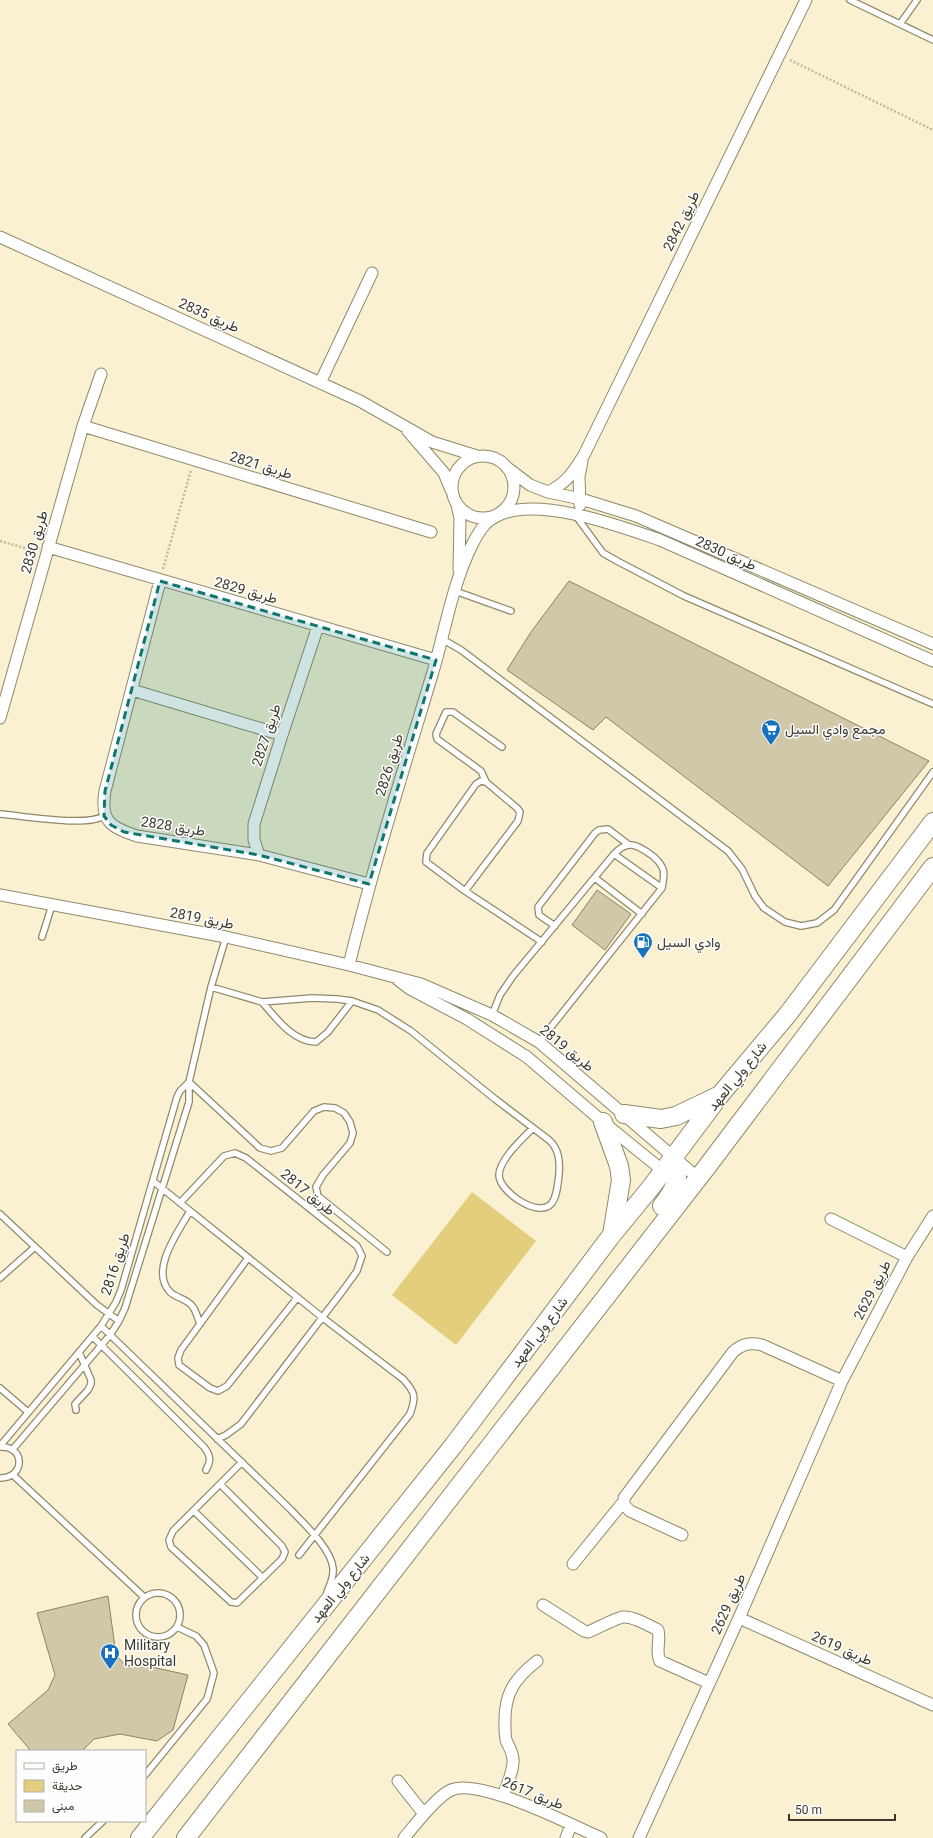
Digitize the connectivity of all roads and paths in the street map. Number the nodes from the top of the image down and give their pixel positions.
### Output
1 (806, 0) edge
2 (850, 0) edge
3 (918, 0) edge
4 (900, 24) junction
5 (933, 40) edge
6 (779, 54) junction
7 (933, 130) edge
8 (0, 237) edge
9 (372, 273) dead end
10 (101, 374) dead end
11 (320, 383) junction
12 (403, 424) junction
13 (83, 426) junction
14 (584, 455) junction
15 (477, 456) junction
16 (194, 460) junction
17 (509, 469) junction
18 (548, 492) junction
19 (581, 499) junction
20 (455, 501) junction
21 (575, 514) junction
22 (497, 515) junction
23 (431, 532) dead end
24 (0, 541) edge
25 (48, 551) junction
26 (459, 575) junction
27 (160, 581) junction
28 (455, 591) junction
29 (511, 611) dead end
30 (318, 626) junction
31 (442, 639) junction
32 (933, 644) edge
33 (436, 660) junction
34 (933, 661) edge
35 (132, 690) junction
36 (933, 704) edge
37 (0, 718) edge
38 (282, 735) junction
39 (502, 747) dead end
40 (933, 772) edge
41 (486, 782) junction
42 (0, 814) edge
43 (104, 816) junction
44 (933, 822) edge
45 (629, 845) junction
46 (614, 854) junction
47 (259, 855) junction
48 (933, 867) edge
49 (595, 878) junction
50 (369, 884) junction
51 (662, 888) junction
52 (465, 891) junction
53 (0, 895) edge
54 (52, 905) junction
55 (642, 914) junction
56 (555, 926) junction
57 (42, 937) dead end
58 (226, 937) junction
59 (542, 942) junction
60 (349, 965) junction
61 (396, 979) junction
62 (211, 986) junction
63 (352, 1001) junction
64 (262, 1002) junction
65 (492, 1015) junction
66 (487, 1032) junction
67 (538, 1042) junction
68 (527, 1057) junction
69 (189, 1082) junction
70 (720, 1095) junction
71 (624, 1114) junction
72 (602, 1122) junction
73 (533, 1128) junction
74 (680, 1176) junction
75 (153, 1181) junction
76 (163, 1189) junction
77 (180, 1203) junction
78 (190, 1211) junction
79 (0, 1214) edge
80 (831, 1219) dead end
81 (932, 1219) edge
82 (611, 1236) junction
83 (34, 1246) junction
84 (387, 1252) dead end
85 (907, 1257) junction
86 (248, 1258) junction
87 (0, 1278) edge
88 (297, 1298) junction
89 (110, 1314) junction
90 (323, 1318) junction
91 (119, 1321) junction
92 (200, 1324) junction
93 (101, 1326) junction
94 (110, 1335) junction
95 (93, 1336) junction
96 (101, 1345) junction
97 (79, 1352) junction
98 (84, 1364) junction
99 (842, 1381) junction
100 (0, 1388) edge
101 (76, 1410) dead end
102 (28, 1412) junction
103 (217, 1439) junction
104 (0, 1447) edge
105 (13, 1449) junction
106 (242, 1462) junction
107 (206, 1470) dead end
108 (13, 1475) junction
109 (0, 1478) edge
110 (220, 1484) junction
111 (624, 1501) junction
112 (194, 1511) junction
113 (682, 1535) dead end
114 (314, 1536) junction
115 (299, 1555) dead end
116 (574, 1564) dead end
117 (263, 1578) junction
118 (144, 1597) junction
119 (543, 1605) dead end
120 (738, 1618) junction
121 (312, 1622) junction
122 (177, 1628) junction
123 (537, 1661) dead end
124 (709, 1684) junction
125 (933, 1705) edge
126 (146, 1774) edge
127 (398, 1781) dead end
128 (503, 1795) junction
129 (424, 1814) junction
130 (101, 1822) edge
131 (572, 1825) junction
132 (85, 1838) edge
133 (140, 1838) edge
134 (186, 1838) edge
135 (404, 1838) edge
136 (566, 1838) edge
137 (601, 1838) edge
138 (639, 1838) edge

1 - 6 street, طريق 2842
2 - 4 lane
3 - 4 lane
4 - 5 lane
6 - 7 path
6 - 14 street, طريق 2842
8 - 11 street, طريق 2835
9 - 11 street
10 - 13 street, طريق 2830
11 - 12 street, طريق 2835
12 - 15 street, طريق 2835
12 - 20 street, طريق 2835
13 - 16 street, طريق 2821
13 - 25 street, طريق 2830
14 - 18 street, طريق 2842
14 - 19 street, طريق 2842
15 - 17 street
15 - 20 street
16 - 23 street, طريق 2821
16 - 27 path
17 - 18 street, طريق 2830
17 - 22 street
18 - 19 street, طريق 2830
19 - 21 street
19 - 32 street, طريق 2830
20 - 22 street
20 - 26 street, طريق 2826
21 - 22 street, طريق 2830
21 - 34 street, طريق 2830
21 - 36 lane
22 - 26 street, طريق 2826
24 - 25 path
25 - 27 street, طريق 2829
25 - 37 street, طريق 2830
26 - 28 street, طريق 2826
27 - 30 street, طريق 2829
27 - 35 street
28 - 29 lane
28 - 31 street, طريق 2826
30 - 33 street, طريق 2829
30 - 38 street, طريق 2827
31 - 33 street, طريق 2826
31 - 40 lane
33 - 50 street, طريق 2826
35 - 38 street
35 - 43 street
38 - 47 street, طريق 2827
39 - 41 lane
41 - 52 lane
41 - 52 lane
42 - 43 lane
43 - 47 street, طريق 2828
44 - 70 main road, شارع ولي العهد
45 - 46 lane
45 - 51 lane
45 - 56 lane
46 - 49 lane
46 - 51 lane
47 - 50 street, طريق 2828
48 - 74 main road, شارع ولي العهد
49 - 55 lane
49 - 56 lane
50 - 60 street, طريق 2826
51 - 55 lane
52 - 59 lane
53 - 54 street, طريق 2819
54 - 57 lane
54 - 58 street, طريق 2819
55 - 67 lane
56 - 59 lane
58 - 60 street, طريق 2819
58 - 62 lane, طريق 2816
59 - 65 lane
60 - 61 street, طريق 2819
61 - 65 street, طريق 2819
61 - 66 street, طريق 2819
62 - 64 lane
62 - 69 lane, طريق 2816
63 - 64 lane
63 - 64 lane
63 - 73 lane
65 - 66 street
65 - 67 street, طريق 2819
66 - 68 street, طريق 2819
67 - 68 street
67 - 71 street, طريق 2819
68 - 72 street, طريق 2819
69 - 75 lane, طريق 2816
69 - 76 lane, طريق 2816
69 - 84 lane
70 - 71 main road
70 - 74 main road, شارع ولي العهد
71 - 74 street, طريق 2819
72 - 74 street, طريق 2819
72 - 82 main road
73 - 73 lane
74 - 82 main road, شارع ولي العهد
74 - 134 main road, شارع ولي العهد
75 - 76 lane
75 - 89 lane, طريق 2816
76 - 77 lane
76 - 91 lane, طريق 2816
77 - 78 lane
77 - 90 lane, طريق 2817
78 - 86 lane
78 - 92 lane
79 - 83 lane
80 - 85 street
81 - 85 street, طريق 2629
82 - 121 main road, شارع ولي العهد
83 - 87 lane
83 - 89 lane
85 - 99 street, طريق 2629
86 - 88 lane
86 - 92 lane
88 - 90 lane
88 - 92 lane
89 - 91 lane
89 - 93 lane, طريق 2816
90 - 103 lane
90 - 114 lane
91 - 94 lane, طريق 2816
93 - 94 lane
93 - 95 lane, طريق 2816
94 - 96 lane, طريق 2816
94 - 103 lane
95 - 96 lane
95 - 97 lane, طريق 2816
96 - 98 lane, طريق 2816
96 - 107 lane
97 - 98 lane
97 - 102 lane, طريق 2816
98 - 101 lane
98 - 105 lane, طريق 2816
99 - 111 street
99 - 120 street, طريق 2629
100 - 102 lane
102 - 104 lane, طريق 2816
103 - 106 lane
104 - 105 lane
105 - 108 lane
106 - 110 lane
106 - 114 lane
108 - 109 lane
108 - 118 lane
110 - 112 lane
110 - 117 lane
111 - 113 street
111 - 116 street
112 - 117 lane
112 - 117 lane
114 - 115 lane
114 - 121 lane
118 - 122 lane
118 - 122 lane
119 - 124 street
120 - 124 street, طريق 2629
120 - 125 street, طريق 2619
121 - 133 main road, شارع ولي العهد
122 - 126 lane
123 - 128 street
124 - 138 street, طريق 2629
127 - 129 street
128 - 129 street, طريق 2617
128 - 131 street, طريق 2617
129 - 135 street
130 - 132 lane
131 - 136 street
131 - 137 street, طريق 2617

